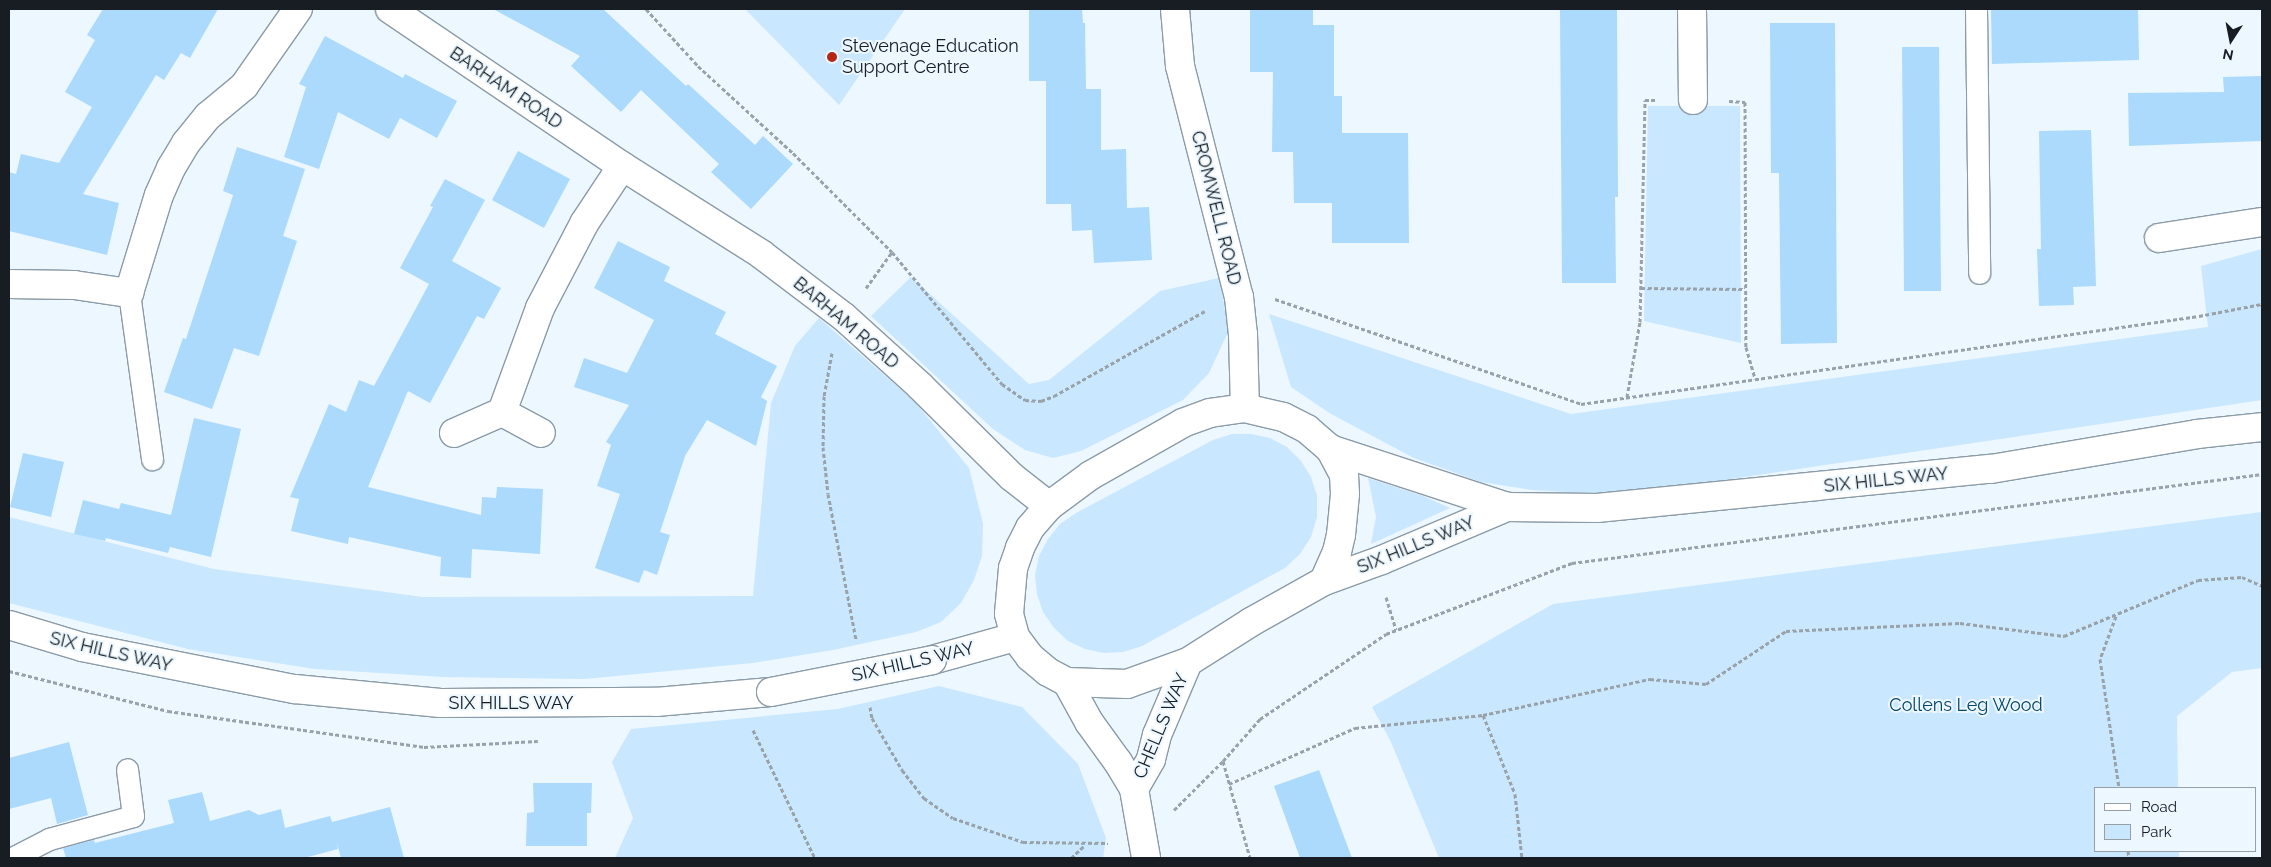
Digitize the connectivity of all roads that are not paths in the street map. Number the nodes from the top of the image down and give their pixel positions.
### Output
1 (298, 9) edge
2 (390, 9) edge
3 (1175, 9) edge
4 (1692, 9) edge
5 (1976, 9) edge
6 (1693, 100) road end
7 (622, 166) junction
8 (2262, 222) edge
9 (2159, 238) dead end
10 (1979, 273) dead end
11 (9, 284) edge
12 (128, 293) junction
13 (1245, 408) junction
14 (502, 412) junction
15 (2262, 427) edge
16 (454, 433) dead end
17 (541, 433) dead end
18 (1330, 449) junction
19 (152, 459) dead end
20 (1049, 506) junction
21 (1507, 507) junction
22 (1324, 581) junction
23 (9, 625) edge
24 (1015, 637) junction
25 (1188, 662) junction
26 (1067, 682) junction
27 (128, 769) dead end
28 (1134, 789) junction
29 (1144, 850) edge
30 (12, 858) edge

1 - 12 street
2 - 7 street, BARHAM ROAD
3 - 13 street, CROMWELL ROAD
4 - 6 street
5 - 10 lane
7 - 14 street
7 - 20 street, BARHAM ROAD
8 - 9 street
11 - 12 street
12 - 19 lane
13 - 18 street
13 - 20 street
14 - 16 street
14 - 17 street
15 - 21 street, SIX HILLS WAY
18 - 21 street, SIX HILLS WAY
18 - 22 street
20 - 24 street
21 - 22 street, SIX HILLS WAY
22 - 25 street, SIX HILLS WAY
23 - 24 street, SIX HILLS WAY, bridge
24 - 26 street
25 - 26 street, SIX HILLS WAY
25 - 28 street, CHELLS WAY
26 - 28 street, CHELLS WAY
27 - 30 lane
28 - 29 street, CHELLS WAY

